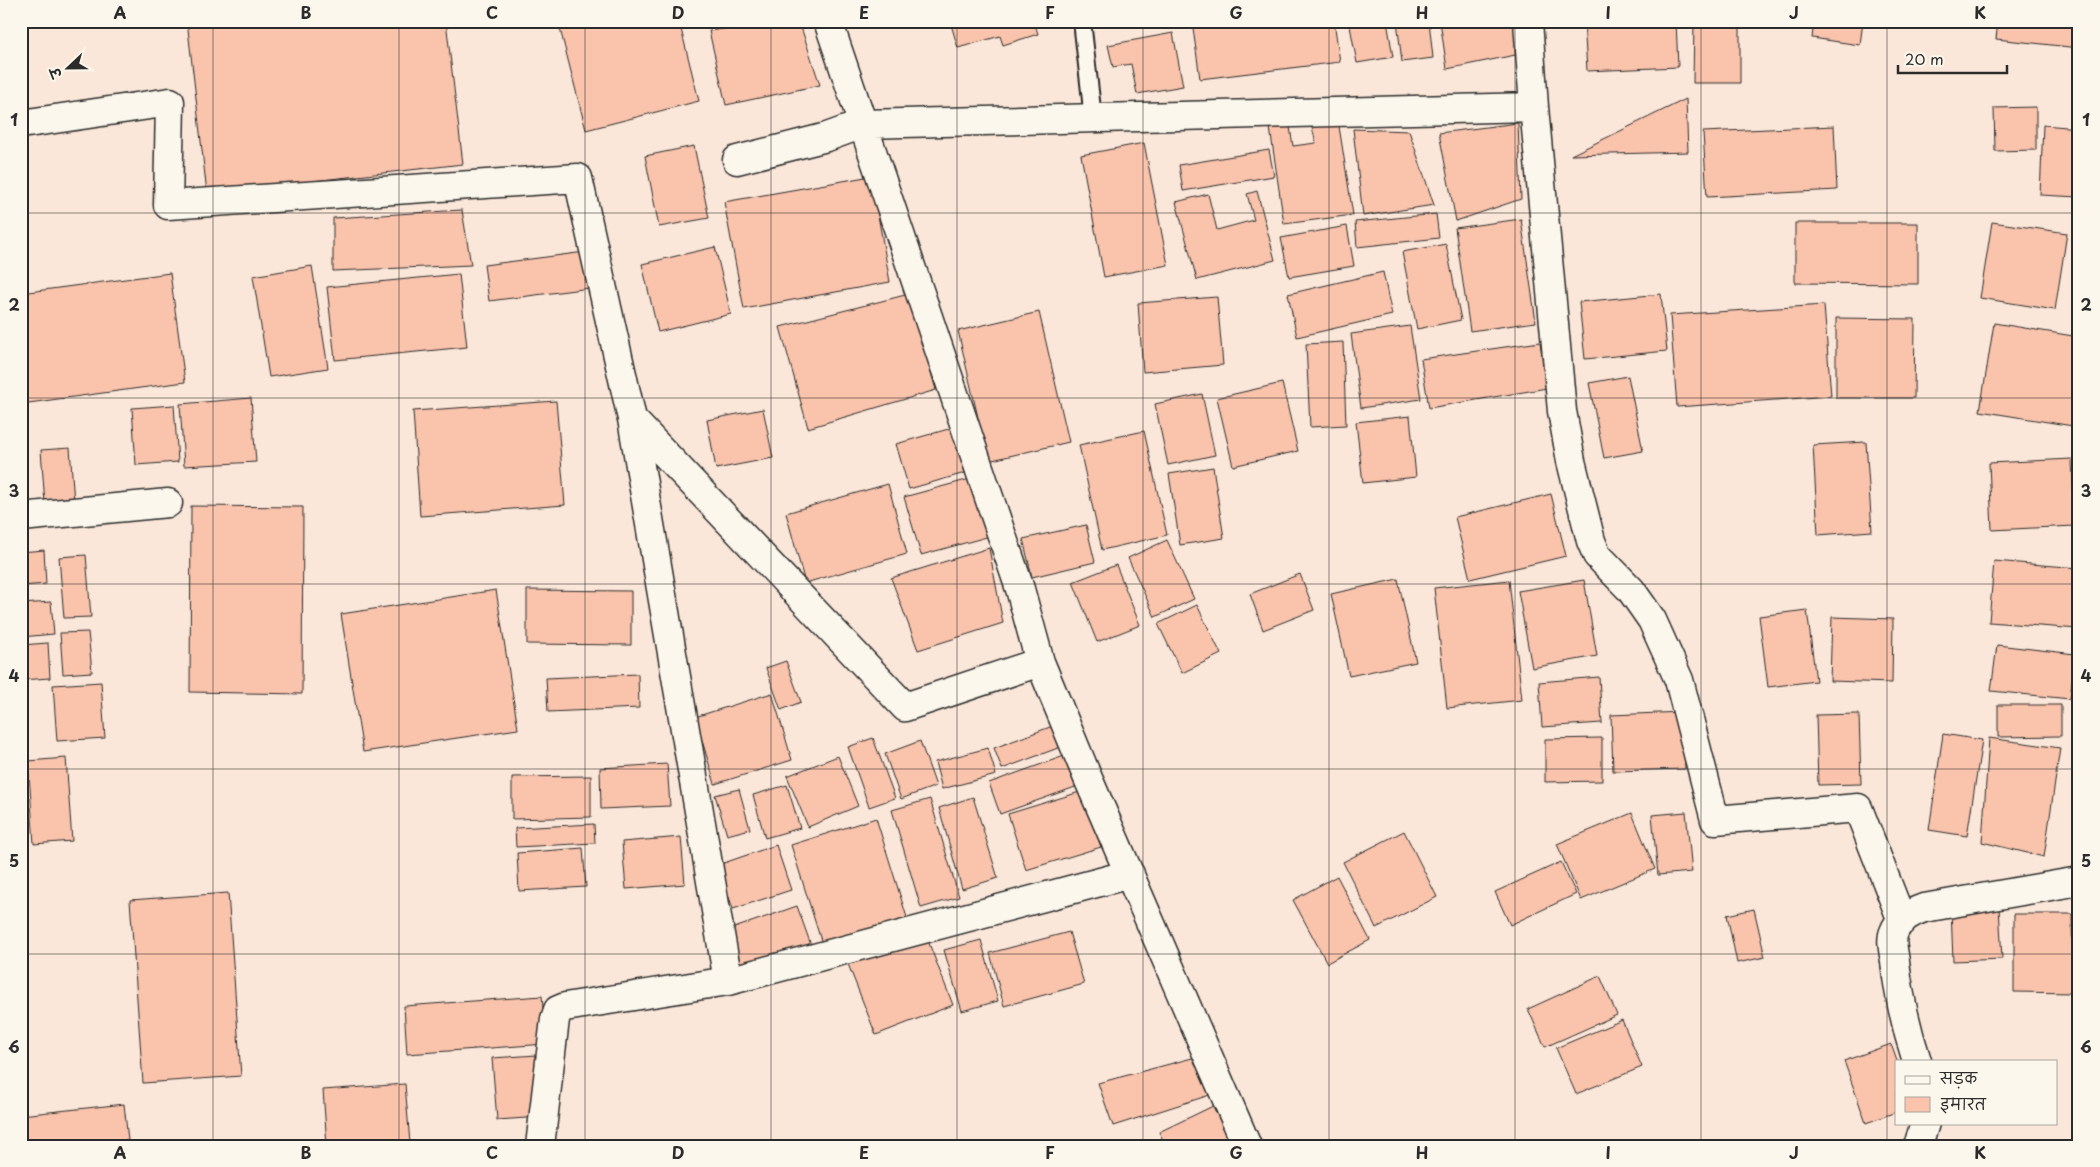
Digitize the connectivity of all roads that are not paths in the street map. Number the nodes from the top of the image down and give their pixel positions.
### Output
1 (828, 21) edge
2 (1082, 21) edge
3 (1528, 21) edge
4 (1534, 107) junction
5 (1094, 118) junction
6 (21, 124) edge
7 (863, 124) junction
8 (737, 160) dead end
9 (632, 419) junction
10 (168, 503) dead end
11 (21, 517) edge
12 (1040, 662) junction
13 (1130, 874) junction
14 (2079, 881) edge
15 (1902, 921) junction
16 (728, 981) junction
17 (1917, 1060) edge
18 (1925, 1124) edge
19 (540, 1146) edge
20 (1247, 1146) edge
21 (1918, 1146) edge

1 - 7 street
2 - 5 lane
3 - 4 street
4 - 5 street
4 - 15 street
5 - 7 street
6 - 9 street
7 - 8 street
7 - 12 street
9 - 12 street
9 - 16 street
10 - 11 street
12 - 13 street
13 - 16 street
13 - 20 street
14 - 15 street
15 - 17 street
16 - 19 street
18 - 21 street

